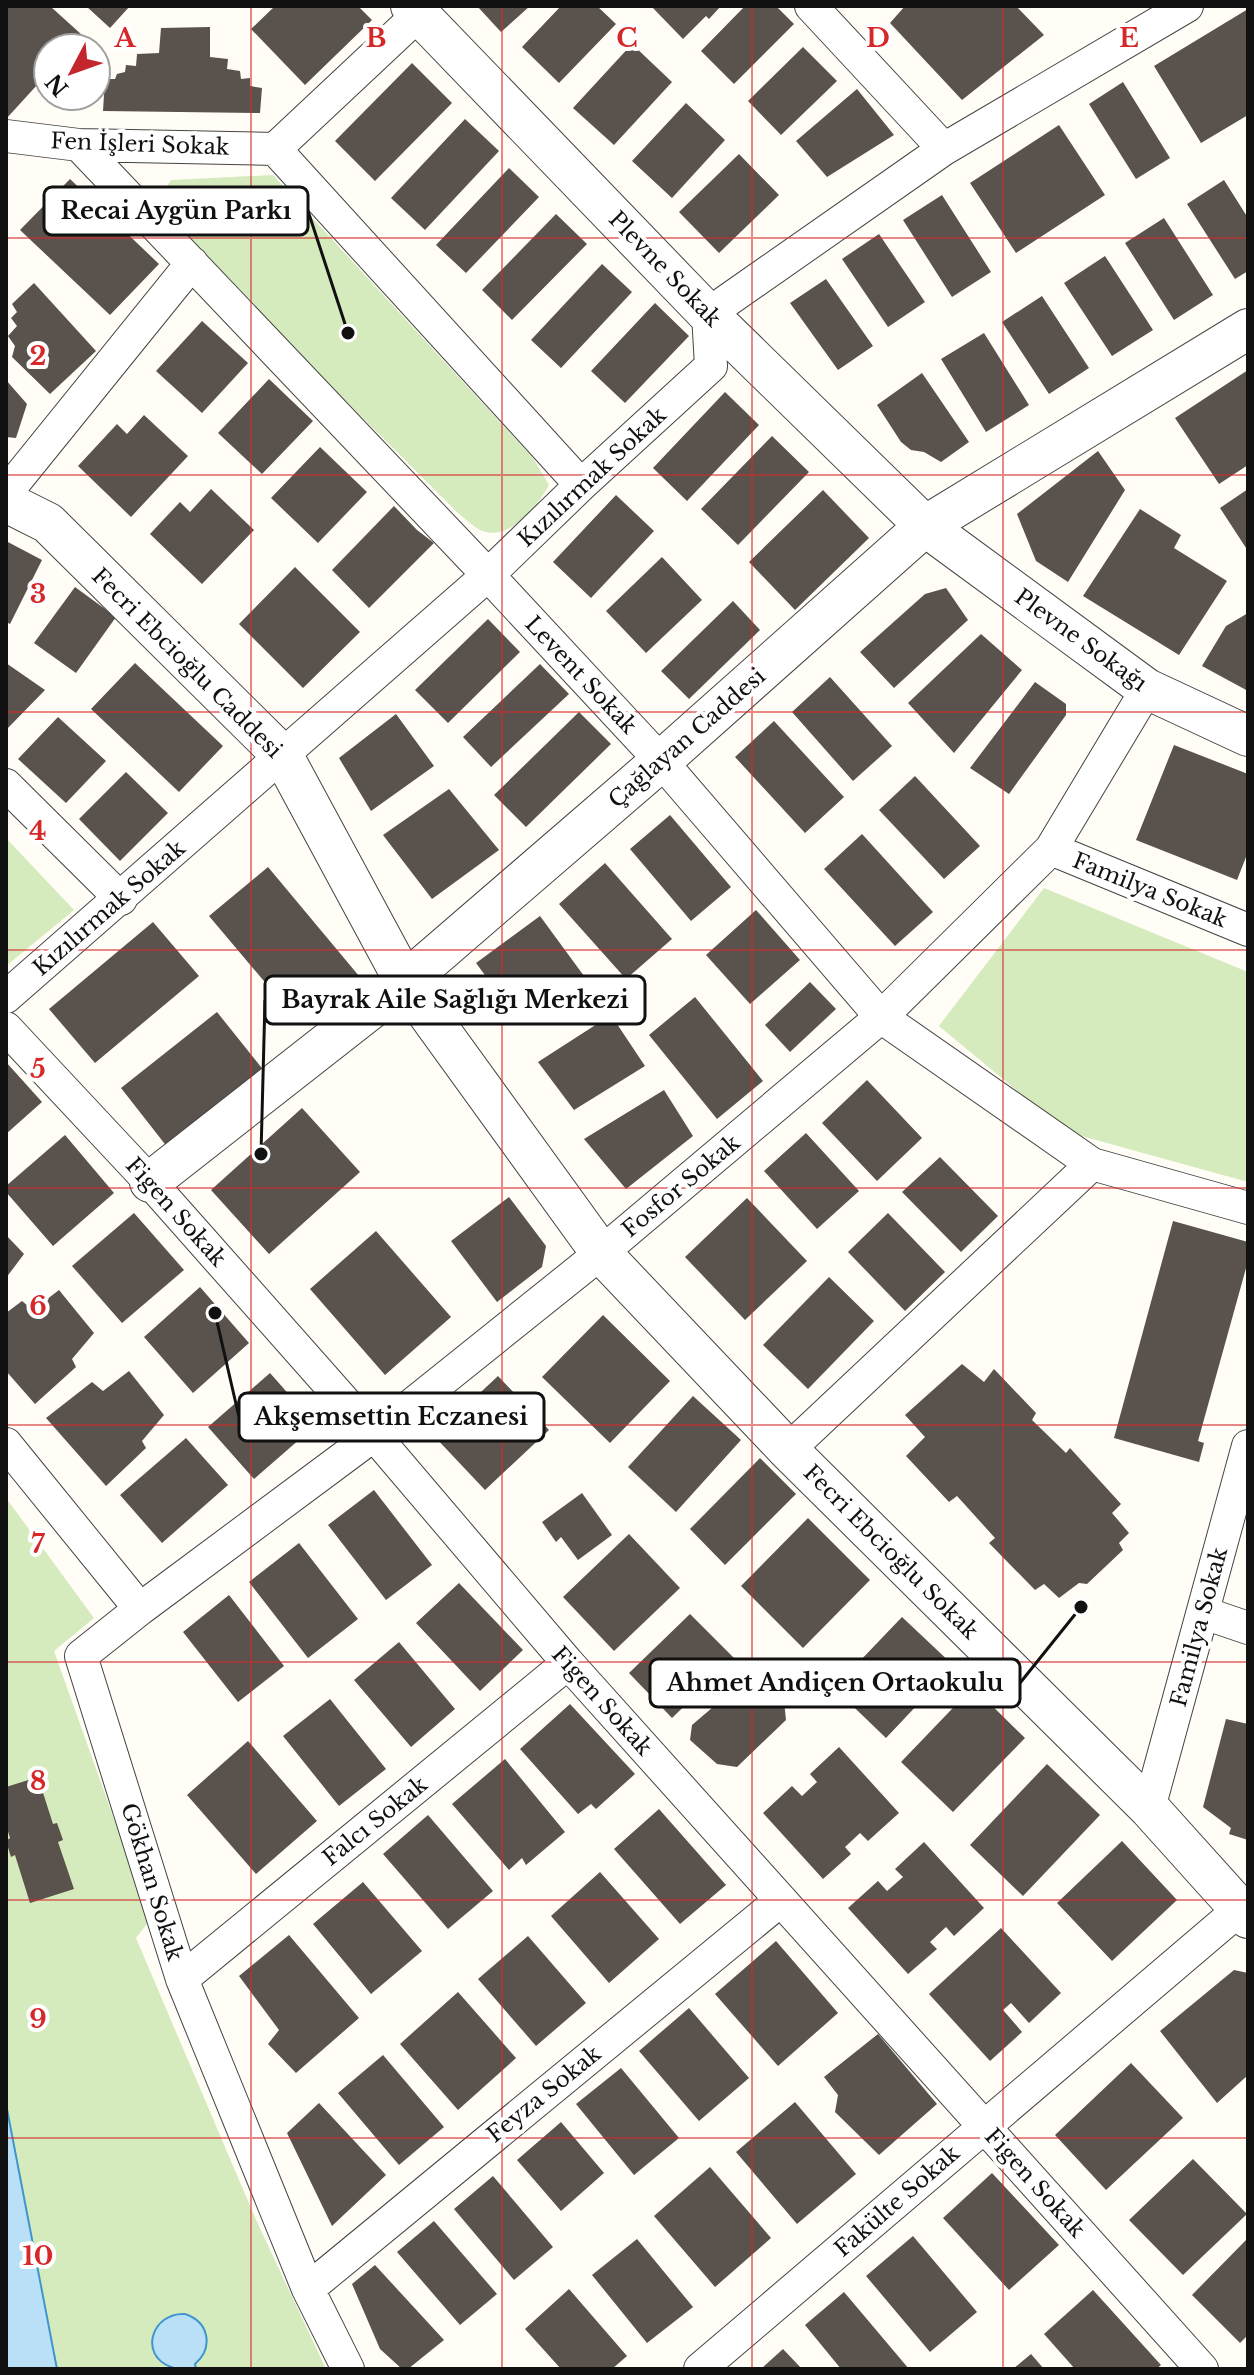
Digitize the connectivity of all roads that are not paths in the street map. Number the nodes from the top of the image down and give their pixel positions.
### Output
1 (811, 6) edge
2 (1187, 6) edge
3 (415, 10) edge
4 (6, 136) edge
5 (79, 145) junction
6 (275, 149) junction
7 (944, 149) junction
8 (192, 263) junction
9 (708, 314) junction
10 (1248, 329) edge
11 (581, 485) junction
12 (6, 493) edge
13 (6, 502) edge
14 (925, 526) junction
15 (488, 575) junction
16 (1147, 689) junction
17 (1248, 736) edge
18 (283, 756) junction
19 (661, 761) junction
20 (6, 785) edge
21 (1051, 849) junction
22 (121, 899) junction
23 (1248, 930) edge
24 (405, 982) junction
25 (6, 997) edge
26 (881, 1017) junction
27 (6, 1028) edge
28 (1092, 1164) junction
29 (150, 1182) junction
30 (1248, 1208) edge
31 (601, 1253) junction
32 (374, 1435) junction
33 (6, 1444) edge
34 (1248, 1446) edge
35 (788, 1450) junction
36 (140, 1609) junction
37 (1204, 1613) junction
38 (1248, 1628) edge
39 (568, 1663) junction
40 (1149, 1808) junction
41 (781, 1900) junction
42 (1244, 1913) edge
43 (182, 1979) junction
44 (984, 2126) junction
45 (308, 2289) junction
46 (348, 2369) edge
47 (700, 2369) edge
48 (1202, 2369) edge

1 - 7 street
2 - 7 street
3 - 6 street
3 - 9 street, Plevne Sokak
4 - 5 street, Fen İşleri Sokak
5 - 6 street, Fen İşleri Sokak
5 - 8 street, Levent Sokak
6 - 11 street
7 - 9 street
8 - 12 street
8 - 15 street, Levent Sokak
9 - 11 street, Kızılırmak Sokak
9 - 14 street, Plevne Sokak
10 - 14 street, Çağlayan Caddesi
11 - 15 street, Kızılırmak Sokak
13 - 18 street, Fecri Ebcioğlu Caddesi
14 - 16 street, Plevne Sokağı
14 - 19 street, Çağlayan Caddesi
15 - 18 street, Kızılırmak Sokak
15 - 19 street, Levent Sokak
16 - 17 street, Plevne Sokağı
16 - 21 street, Fosfor Sokak
18 - 22 street, Kızılırmak Sokak
18 - 24 street, Fecri Ebcioğlu Caddesi
19 - 24 street, Çağlayan Caddesi
19 - 26 street, Levent Sokak
20 - 22 street
21 - 23 street, Familya Sokak
21 - 26 street, Fosfor Sokak
22 - 25 street, Kızılırmak Sokak
24 - 29 street, Çağlayan Caddesi
24 - 31 street, Fecri Ebcioğlu Caddesi
26 - 28 street, Levent Sokak
26 - 31 street, Fosfor Sokak
27 - 29 street, Figen Sokak
28 - 30 street, Levent Sokak
28 - 35 street
29 - 32 street, Figen Sokak
31 - 32 street, Fosfor Sokak
31 - 35 street, Fecri Ebcioğlu Sokak
32 - 36 street, Fosfor Sokak
32 - 39 street, Figen Sokak
33 - 36 street
34 - 37 street, Familya Sokak
35 - 40 street, Fecri Ebcioğlu Sokak
36 - 43 street, Gökhan Sokak
37 - 38 street
37 - 40 street, Familya Sokak
39 - 41 street, Figen Sokak
39 - 43 street, Falcı Sokak
40 - 42 street, Fecri Ebcioğlu Sokak
41 - 44 street, Figen Sokak
41 - 45 street, Feyza Sokak
42 - 44 street, Fakülte Sokak
43 - 45 street, Gökhan Sokak
44 - 47 street, Fakülte Sokak
44 - 48 street, Figen Sokak
45 - 46 street, Gökhan Sokak

